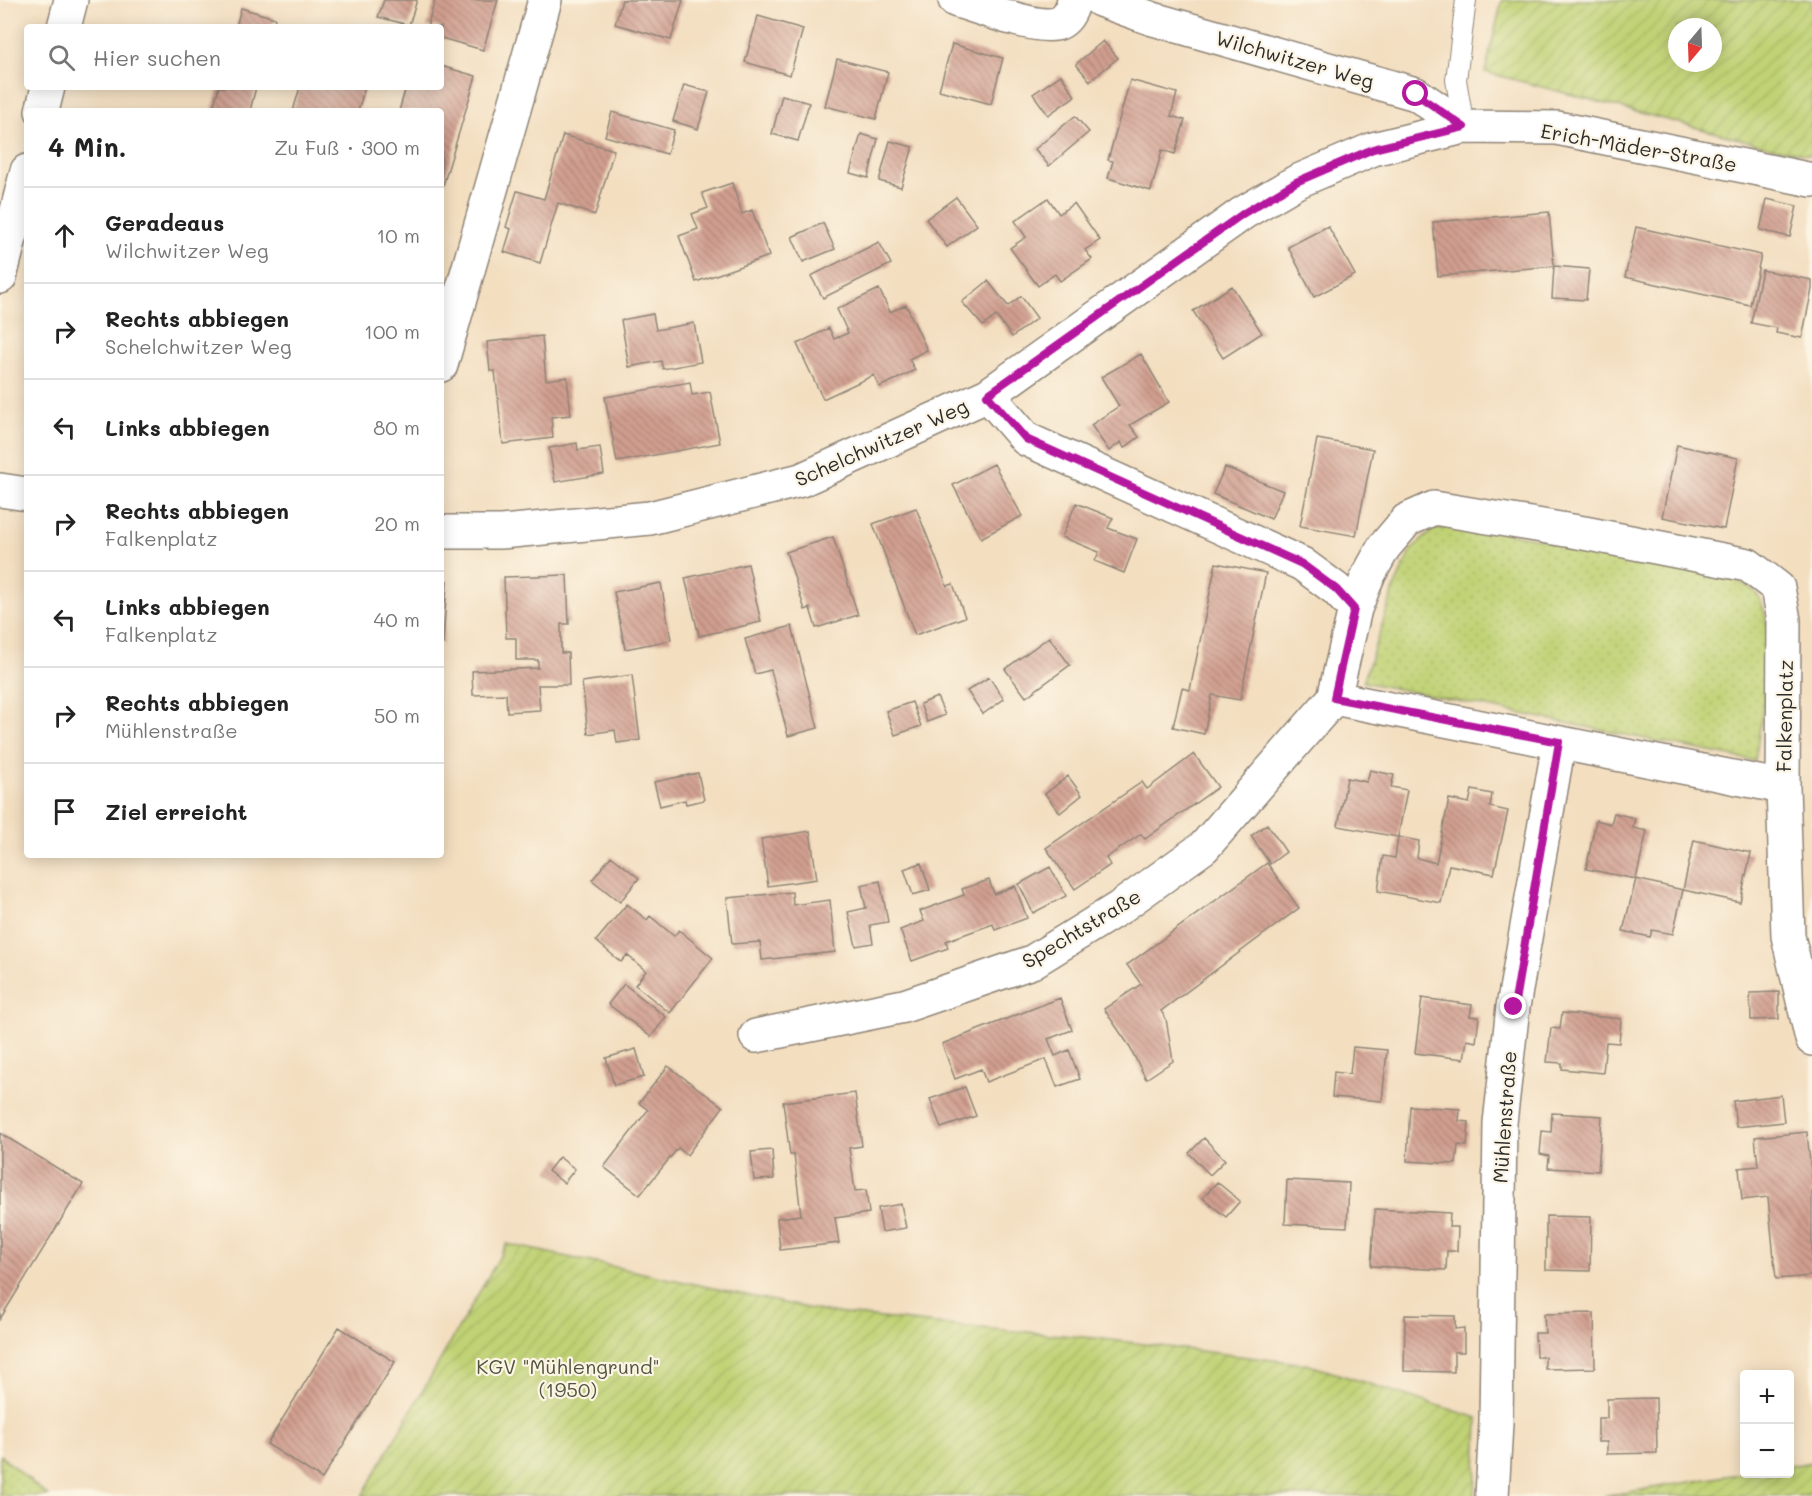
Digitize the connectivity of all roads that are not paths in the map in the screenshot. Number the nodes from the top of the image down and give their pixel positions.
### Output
1 (70, 0) edge
2 (545, 0) edge
3 (955, 0) edge
4 (1074, 0) edge
5 (1100, 0) edge
6 (1466, 0) edge
7 (65, 24) edge
8 (47, 90) edge
9 (43, 108) edge
10 (1464, 127) junction
11 (1812, 180) edge
12 (24, 183) edge
13 (0, 277) edge
14 (444, 355) edge
15 (987, 395) junction
16 (0, 490) edge
17 (24, 494) edge
18 (444, 532) edge
19 (1354, 609) junction
20 (1334, 698) junction
21 (1559, 742) junction
22 (1783, 787) junction
23 (756, 1036) dead end
24 (1812, 1039) edge
25 (1492, 1496) edge

1 - 7 street
2 - 14 street
3 - 4 street
5 - 10 street, Wilchwitzer Weg
6 - 10 lane
8 - 9 street
10 - 11 street, Erich-Mäder-Straße
10 - 15 street, Schelchwitzer Weg
12 - 13 street
15 - 18 street, Schelchwitzer Weg
15 - 19 street
16 - 17 street
19 - 20 street, Falkenplatz
19 - 22 street, Falkenplatz
20 - 21 street, Falkenplatz
20 - 23 street, Spechtstraße
21 - 22 street, Falkenplatz
21 - 25 street, Mühlenstraße
22 - 24 street

